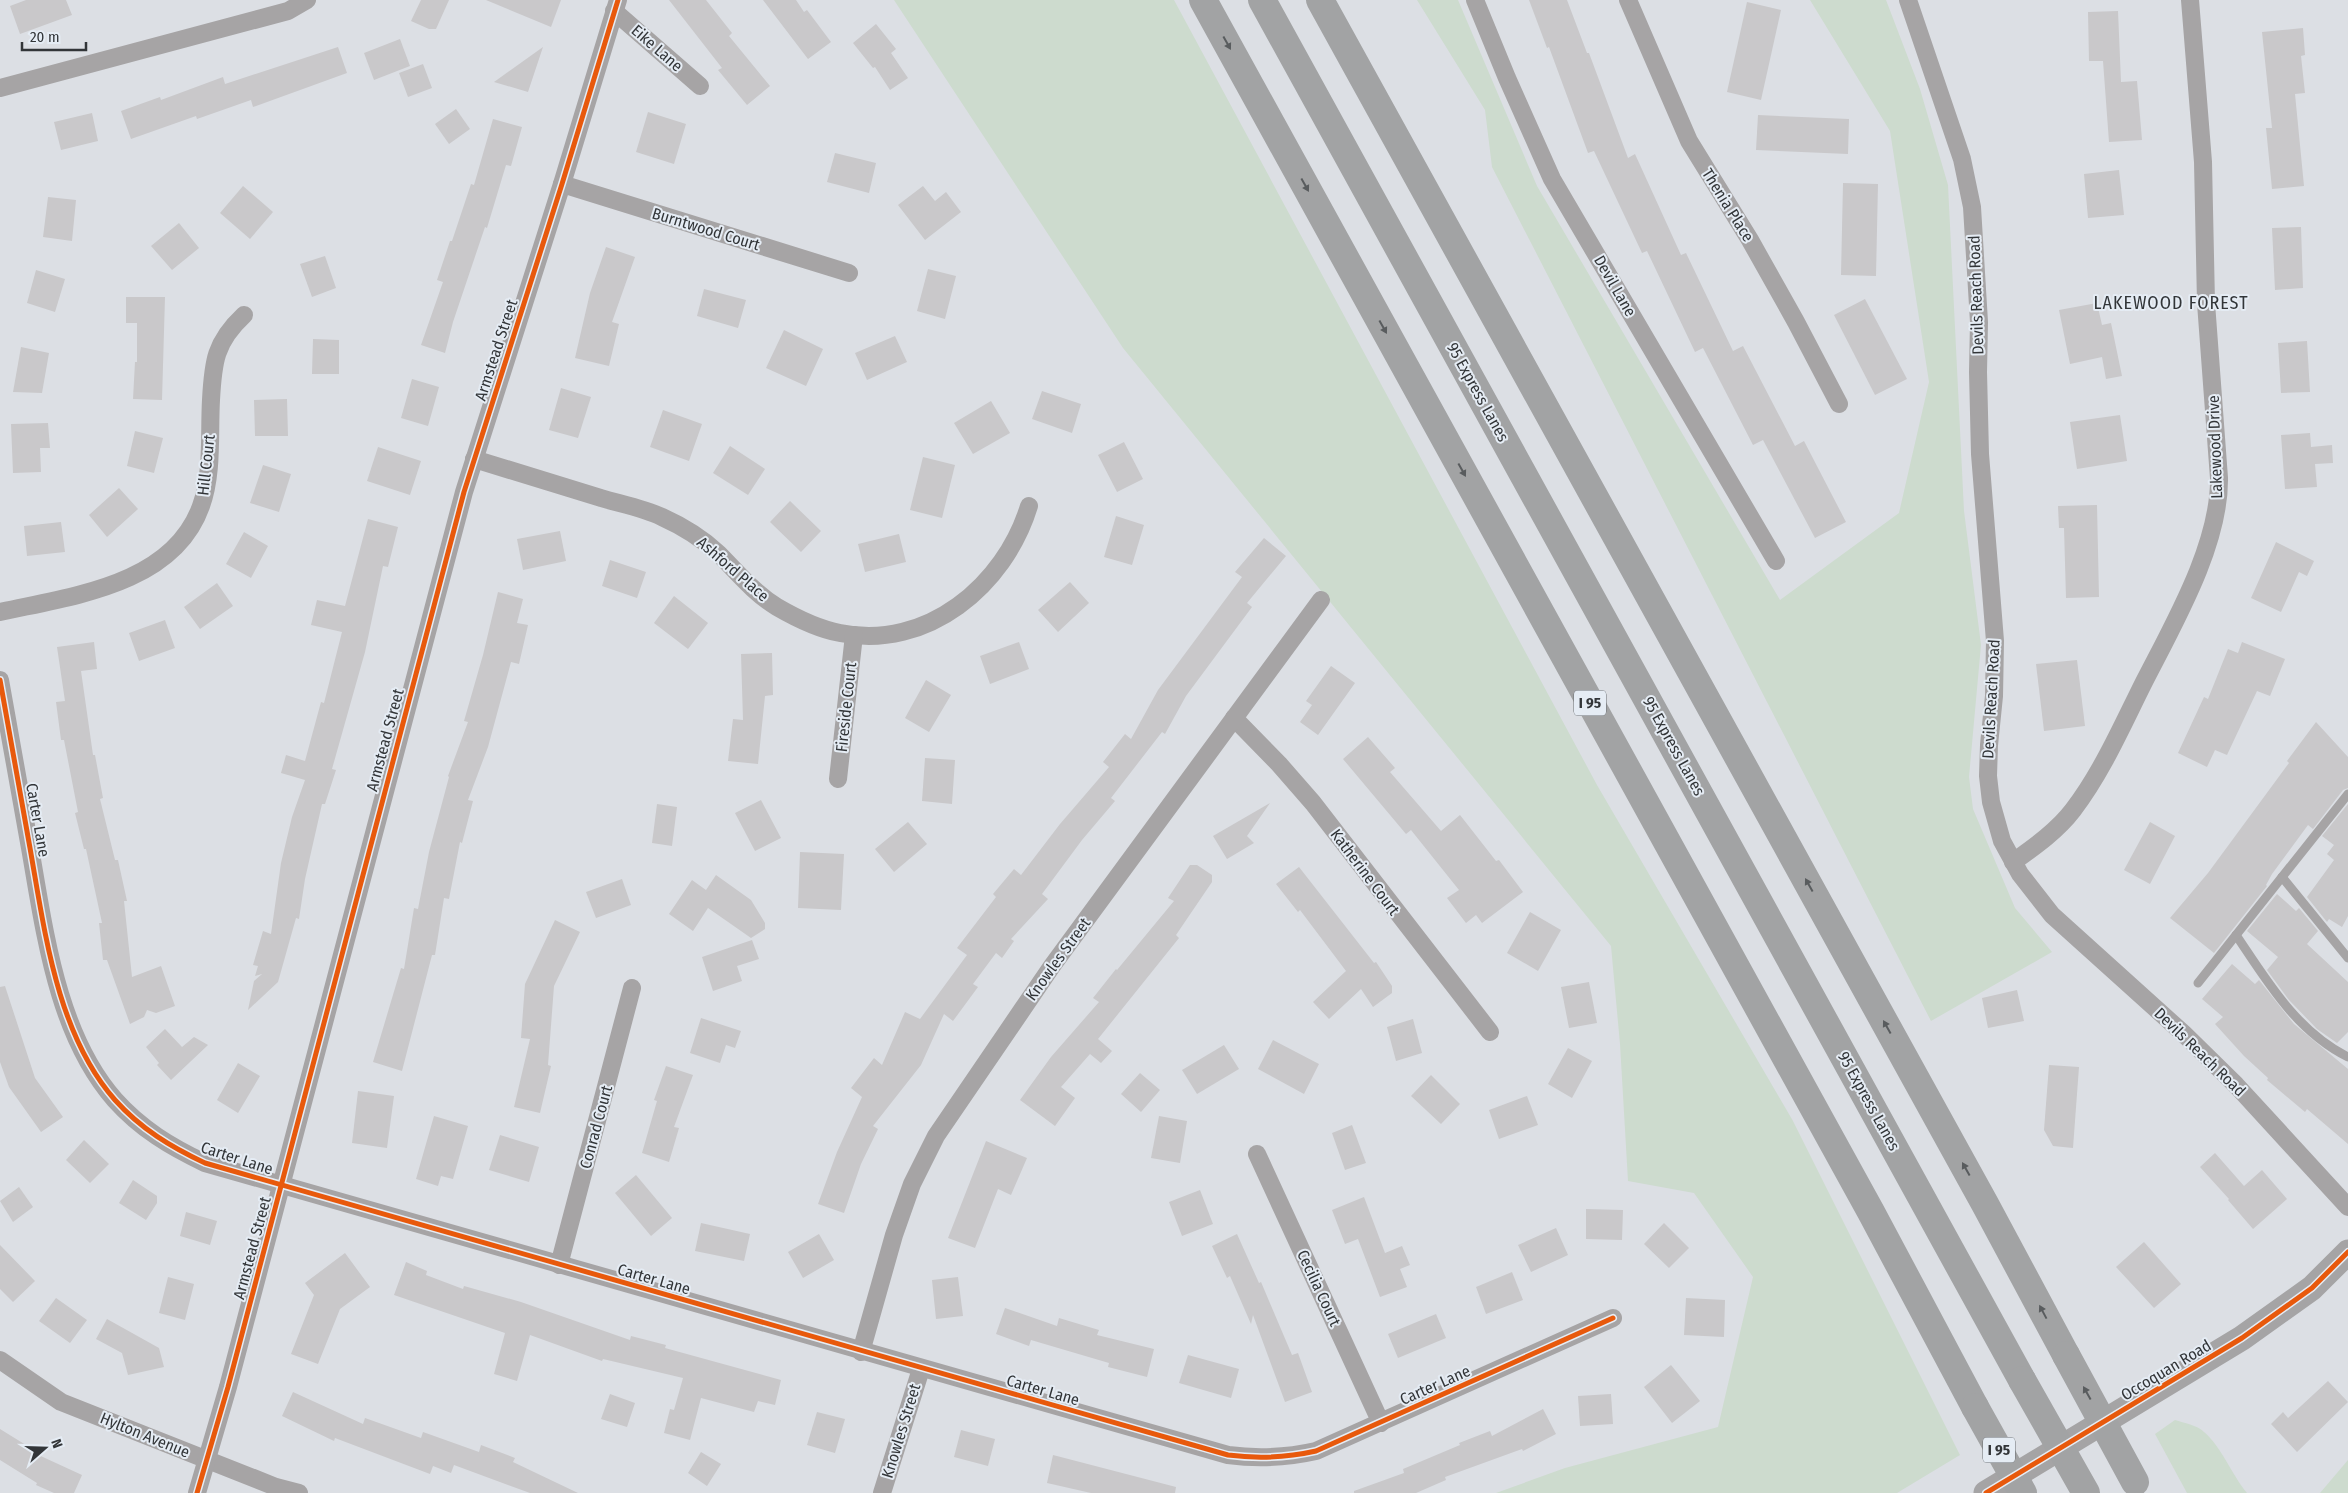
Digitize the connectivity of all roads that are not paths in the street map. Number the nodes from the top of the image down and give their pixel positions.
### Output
1 (307, 0) edge
2 (1203, 0) edge
3 (1262, 0) edge
4 (1320, 0) edge
5 (1475, 0) edge
6 (1628, 0) edge
7 (1908, 0) edge
8 (2190, 0) edge
9 (616, 5) edge
10 (700, 86) dead end
11 (0, 88) edge
12 (562, 184) junction
13 (849, 273) dead end
14 (244, 315) dead end
15 (1839, 404) dead end
16 (474, 459) junction
17 (1029, 506) dead end
18 (1776, 561) dead end
19 (1321, 600) dead end
20 (0, 612) edge
21 (854, 635) junction
22 (0, 680) edge
23 (1234, 718) junction
24 (838, 779) dead end
25 (2348, 794) edge
26 (2012, 862) junction
27 (2282, 876) junction
28 (2236, 935) junction
29 (2348, 958) edge
30 (2198, 983) dead end
31 (632, 988) dead end
32 (1490, 1032) dead end
33 (2348, 1057) edge
34 (1257, 1154) dead end
35 (281, 1186) junction
36 (2348, 1207) edge
37 (2348, 1252) edge
38 (559, 1265) junction
39 (1613, 1318) dead end
40 (862, 1352) junction
41 (0, 1360) edge
42 (921, 1369) junction
43 (1381, 1423) junction
44 (207, 1460) junction
45 (2138, 1487) edge
46 (198, 1493) edge
47 (298, 1493) edge
48 (882, 1493) edge
49 (1986, 1493) edge
50 (2023, 1493) edge
51 (2086, 1493) edge

1 - 11 street
2 -> 50 highway, I 95, bridge
3 - 51 highway, 95 Express Lanes, bridge
45 -> 4 highway, bridge
5 - 18 street, Devil Lane
6 - 15 street, Thenia Place
7 - 26 street, Devils Reach Road
8 - 26 street, Lakewood Drive
9 - 10 street, Eike Lane
9 - 12 street, Armstead Street
12 - 13 street, Burntwood Court
12 - 16 street, Armstead Street
14 - 20 street, Hill Court
16 - 21 street, Ashford Place
16 - 35 street, Armstead Street
17 - 21 street, Ashford Place
19 - 23 street, Knowles Street
21 - 24 street, Fireside Court
22 - 35 street, Carter Lane
23 - 32 street, Katherine Court
23 - 40 street, Knowles Street
25 - 27 lane
26 - 36 street, Devils Reach Road
27 - 28 lane
27 - 29 lane
28 - 30 lane
28 - 33 lane
31 - 38 street, Conrad Court
34 - 43 street, Cecilia Court
35 - 38 street, Carter Lane
35 - 44 street, Armstead Street
37 - 49 main road, Occoquan Road
38 - 40 street, Carter Lane
39 - 43 street, Carter Lane
40 - 42 street, Carter Lane
41 - 44 street, Hylton Avenue
42 - 43 street, Carter Lane
42 - 48 street, Knowles Street
44 - 46 street, Armstead Street
44 - 47 street, Hylton Avenue

